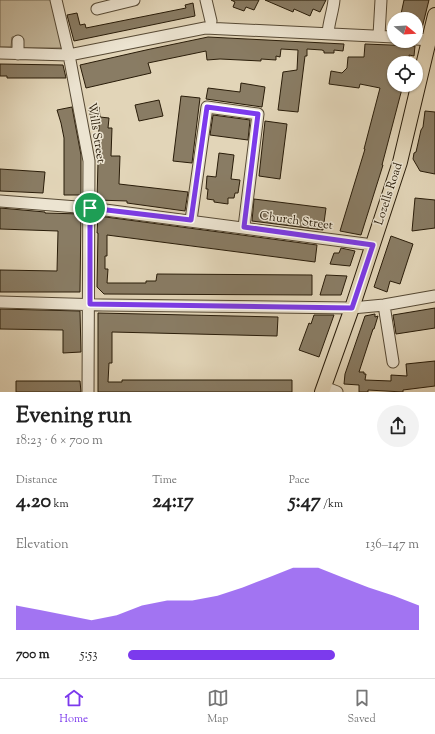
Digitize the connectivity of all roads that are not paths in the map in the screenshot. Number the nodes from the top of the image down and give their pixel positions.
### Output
1 (56, 0) edge
2 (134, 0) edge
3 (206, 0) edge
4 (334, 0) edge
5 (381, 0) edge
6 (108, 3) edge
7 (97, 9) dead end
8 (435, 15) edge
9 (211, 21) dead end
10 (328, 33) junction
11 (379, 35) junction
12 (387, 36) edge
13 (18, 40) dead end
14 (423, 40) edge
15 (421, 48) edge
16 (0, 53) edge
17 (18, 54) junction
18 (69, 55) junction
19 (0, 201) edge
20 (90, 208) junction
21 (191, 220) junction
22 (244, 227) junction
23 (373, 245) junction
24 (435, 296) edge
25 (0, 302) edge
26 (90, 304) junction
27 (384, 305) junction
28 (352, 308) junction
29 (393, 362) dead end
30 (328, 390) edge
31 (88, 392) edge

1 - 18 street, Wills Street
2 - 6 street
3 - 9 street
4 - 10 street
5 - 11 street
6 - 7 street
8 - 14 main road, Lozells Road
10 - 11 street
10 - 18 street
11 - 12 street
13 - 17 street
15 - 23 main road, Lozells Road
16 - 17 street
17 - 18 street
18 - 20 street, Wills Street
19 - 20 street, Church Street
20 - 21 street, Church Street
20 - 26 street, Wills Street
21 - 22 street, Church Street
21 - 22 street
22 - 23 street, Church Street
23 - 28 main road, Lozells Road
24 - 27 street
25 - 26 street
26 - 28 street
26 - 31 street, Wills Street
27 - 28 street
27 - 29 street
28 - 30 main road, Lozells Road

